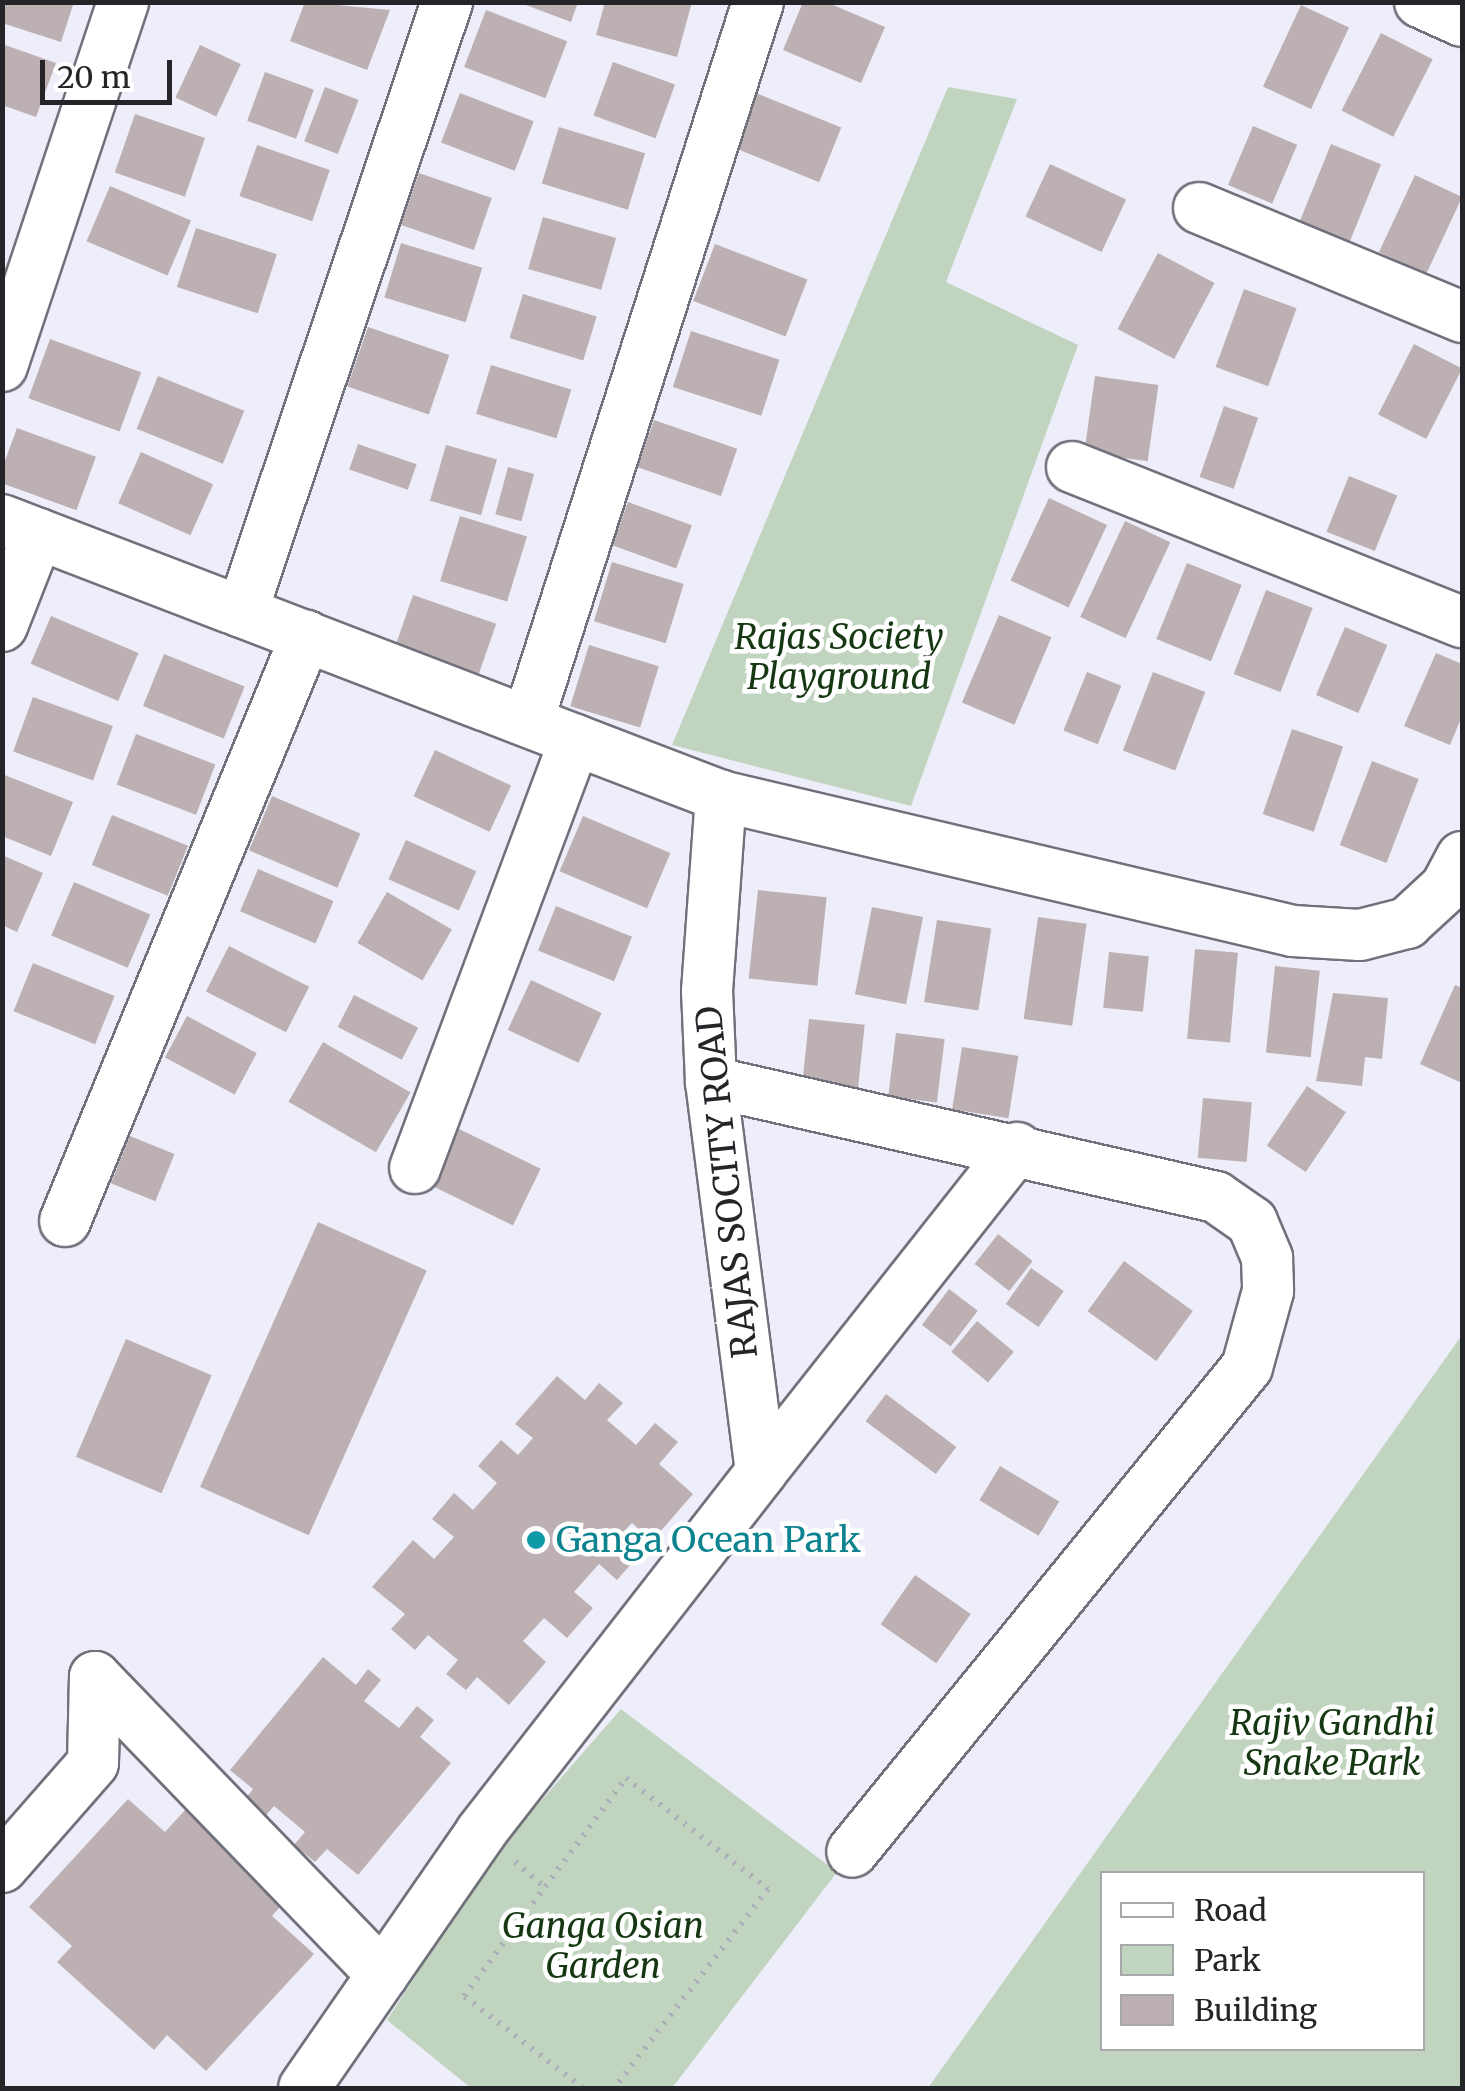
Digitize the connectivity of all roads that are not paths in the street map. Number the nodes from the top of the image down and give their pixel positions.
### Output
1 (122, 2) edge
2 (447, 2) edge
3 (758, 2) edge
4 (1420, 2) edge
5 (1462, 20) edge
6 (1199, 208) dead end
7 (1462, 317) edge
8 (2, 366) edge
9 (1072, 467) dead end
10 (20, 527) edge
11 (242, 612) junction
12 (1462, 622) edge
13 (2, 626) edge
14 (306, 636) junction
15 (528, 722) junction
16 (575, 740) junction
17 (721, 796) junction
18 (1462, 857) edge
19 (711, 1082) junction
20 (1017, 1148) junction
21 (415, 1168) dead end
22 (65, 1221) dead end
23 (761, 1472) junction
24 (852, 1852) dead end
25 (2, 1867) edge
26 (383, 1975) junction
27 (304, 2088) edge

1 - 8 street
2 - 11 street
3 - 15 street
4 - 5 street
6 - 7 street
9 - 12 street
10 - 11 street
10 - 13 street
11 - 14 street
14 - 15 street
14 - 22 street
15 - 16 street
16 - 17 street
16 - 21 street
17 - 18 street
17 - 19 street, RAJAS SOCITY ROAD
19 - 20 street
19 - 23 street, RAJAS SOCITY ROAD
20 - 23 street
20 - 24 street
23 - 26 street
25 - 26 street
26 - 27 street

